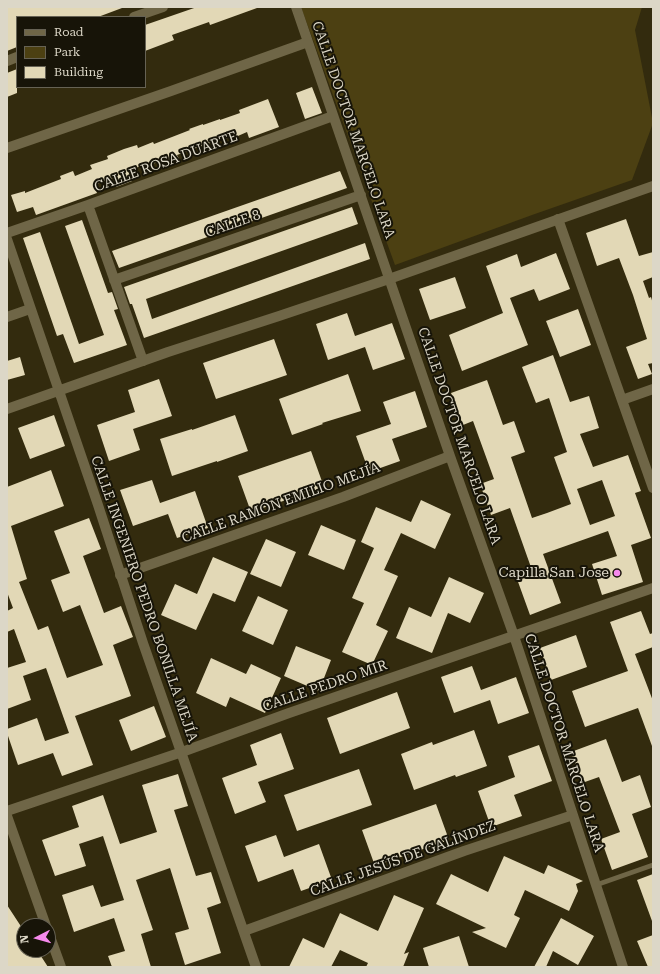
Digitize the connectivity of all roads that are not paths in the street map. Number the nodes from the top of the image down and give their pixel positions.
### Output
1 (163, 7) edge
2 (296, 7) edge
3 (137, 16) edge
4 (308, 42) junction
5 (333, 116) junction
6 (7, 148) edge
7 (653, 186) edge
8 (360, 195) junction
9 (88, 205) junction
10 (558, 219) junction
11 (7, 233) edge
12 (7, 240) edge
13 (389, 279) junction
14 (114, 280) junction
15 (30, 309) junction
16 (7, 317) edge
17 (143, 361) junction
18 (653, 389) edge
19 (58, 391) junction
20 (622, 400) junction
21 (7, 409) edge
22 (450, 456) junction
23 (653, 487) edge
24 (120, 575) junction
25 (653, 588) edge
26 (514, 636) junction
27 (182, 752) junction
28 (7, 811) edge
29 (573, 815) junction
30 (7, 816) edge
31 (653, 865) edge
32 (596, 885) junction
33 (43, 918) edge
34 (244, 930) junction
35 (56, 953) edge
36 (61, 967) edge
37 (256, 967) edge
38 (623, 967) edge

1 - 3 street
2 - 4 street, CALLE DOCTOR MARCELO LARA
4 - 5 street, CALLE DOCTOR MARCELO LARA
4 - 6 street
5 - 8 street, CALLE DOCTOR MARCELO LARA
5 - 9 street, CALLE ROSA DUARTE
7 - 10 street
8 - 13 street, CALLE DOCTOR MARCELO LARA
8 - 14 street, CALLE 8
9 - 11 street, CALLE ROSA DUARTE
9 - 14 street
10 - 13 street
10 - 20 street
12 - 15 street, CALLE INGENIERO PEDRO BONILLA MEJÍA
13 - 17 street
13 - 22 street, CALLE DOCTOR MARCELO LARA
14 - 17 street
15 - 16 street
15 - 19 street, CALLE INGENIERO PEDRO BONILLA MEJÍA
17 - 19 street
18 - 20 street
19 - 21 street
19 - 24 street, CALLE INGENIERO PEDRO BONILLA MEJÍA
20 - 23 street
22 - 24 street, CALLE RAMÓN EMILIO MEJÍA
22 - 26 street, CALLE DOCTOR MARCELO LARA
24 - 27 street, CALLE INGENIERO PEDRO BONILLA MEJÍA
25 - 26 street, CALLE PEDRO MIR
26 - 27 street, CALLE PEDRO MIR
26 - 29 street, CALLE DOCTOR MARCELO LARA
27 - 28 street, CALLE PEDRO MIR
27 - 34 street, CALLE INGENIERO PEDRO BONILLA MEJÍA
29 - 32 street, CALLE DOCTOR MARCELO LARA
29 - 34 street, CALLE JESÚS DE GALÍNDEZ
30 - 33 street
31 - 32 lane
32 - 38 street, CALLE DOCTOR MARCELO LARA
34 - 37 street, CALLE INGENIERO PEDRO BONILLA MEJÍA
35 - 36 street

